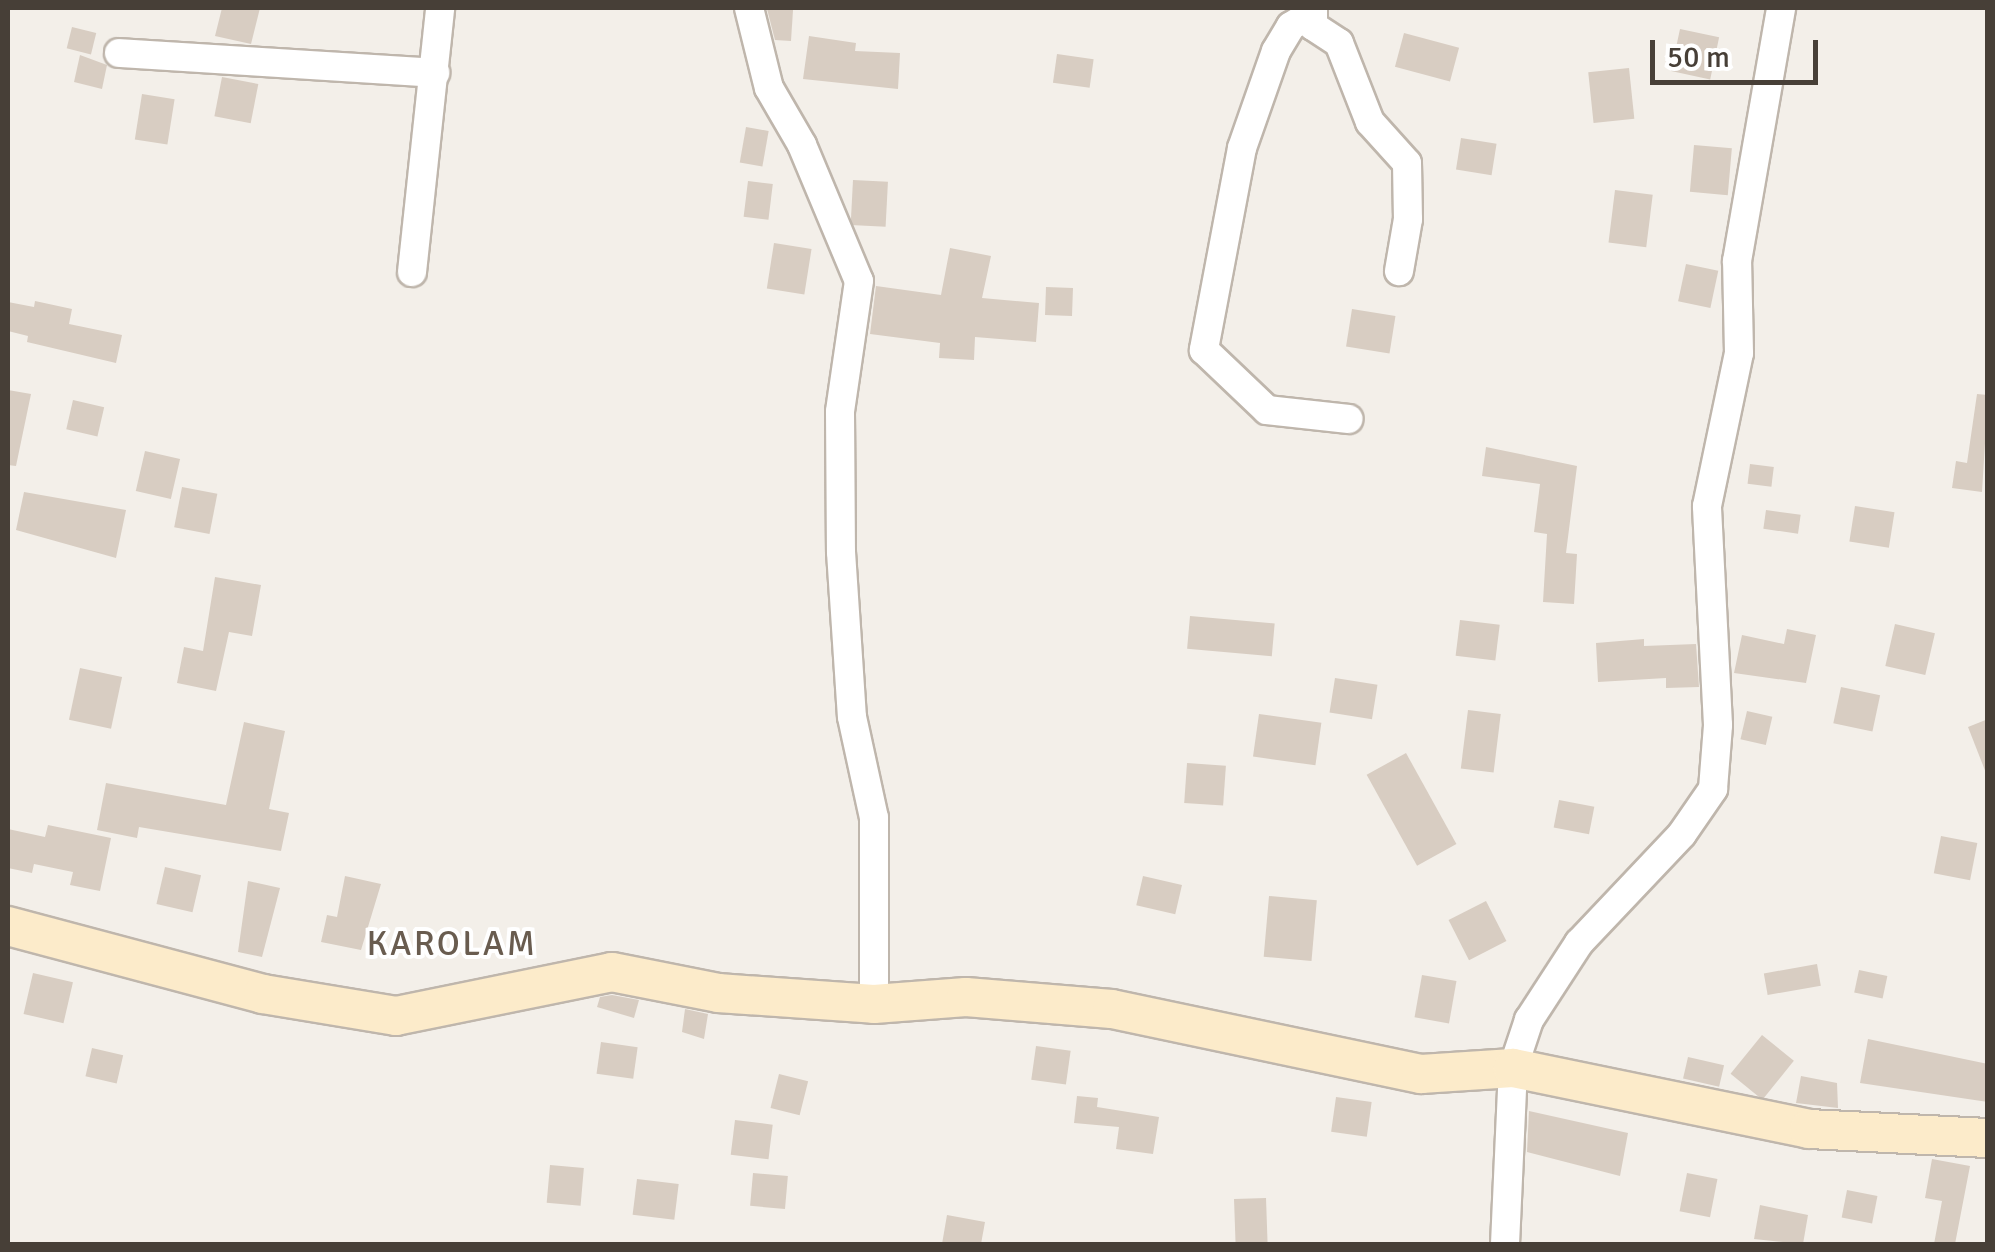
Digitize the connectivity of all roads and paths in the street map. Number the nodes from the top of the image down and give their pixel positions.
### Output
1 (440, 8) edge
2 (748, 8) edge
3 (1781, 8) edge
4 (1312, 10) edge
5 (119, 53) dead end
6 (435, 73) junction
7 (412, 272) dead end
8 (1398, 272) dead end
9 (1349, 419) dead end
10 (8, 926) edge
11 (874, 1004) junction
12 (1513, 1068) junction
13 (1988, 1138) edge
14 (1505, 1244) edge

1 - 6 street
2 - 11 street
3 - 12 street
4 - 8 street
4 - 9 street
5 - 6 street
6 - 7 street
10 - 11 main road
11 - 12 main road
12 - 13 main road
12 - 14 street

